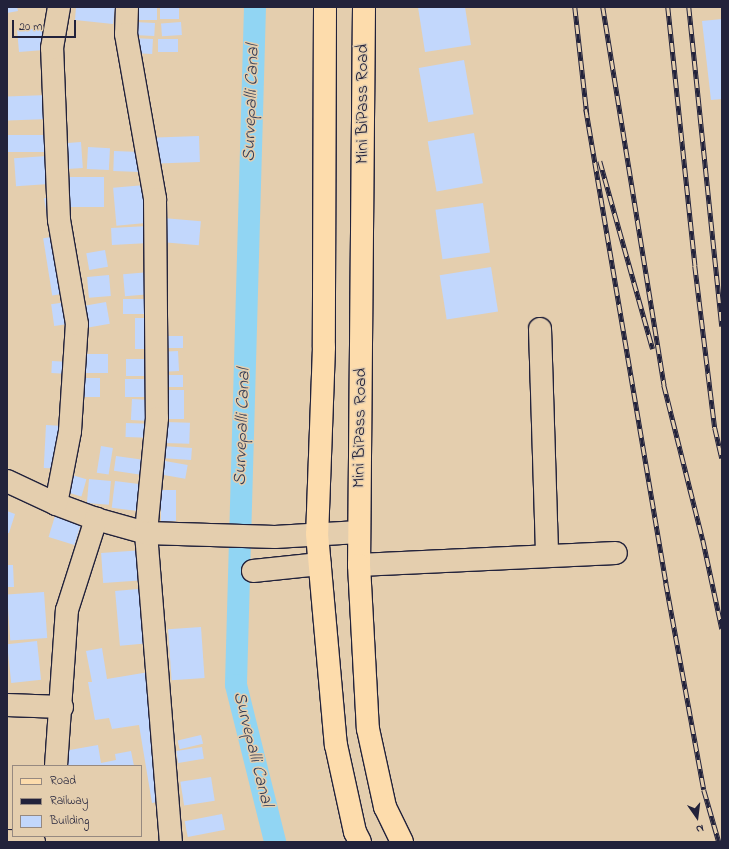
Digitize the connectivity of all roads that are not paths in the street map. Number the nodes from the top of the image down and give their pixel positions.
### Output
1 (59, 7) edge
2 (128, 7) edge
3 (325, 7) edge
4 (364, 7) edge
5 (540, 328) dead end
6 (7, 481) edge
7 (56, 504) junction
8 (96, 519) junction
9 (146, 532) junction
10 (359, 532) junction
11 (317, 534) junction
12 (616, 553) dead end
13 (547, 556) junction
14 (320, 564) junction
15 (359, 565) junction
16 (253, 571) dead end
17 (7, 705) edge
18 (62, 707) junction
19 (56, 765) edge
20 (7, 841) edge
21 (34, 842) edge
22 (171, 842) edge
23 (360, 842) edge
24 (402, 842) edge

1 - 7 street
2 - 9 street
3 - 11 main road
4 - 10 main road, Mini BiPass Road
5 - 13 street
6 - 7 street
7 - 8 street
8 - 9 street
8 - 18 street
9 - 11 street
9 - 22 street
10 - 11 street
10 - 15 main road, Mini BiPass Road
11 - 14 main road
12 - 13 street
13 - 15 street
14 - 16 street
14 - 23 main road
15 - 24 main road, Mini BiPass Road
17 - 18 street
18 - 19 street
20 - 21 street

